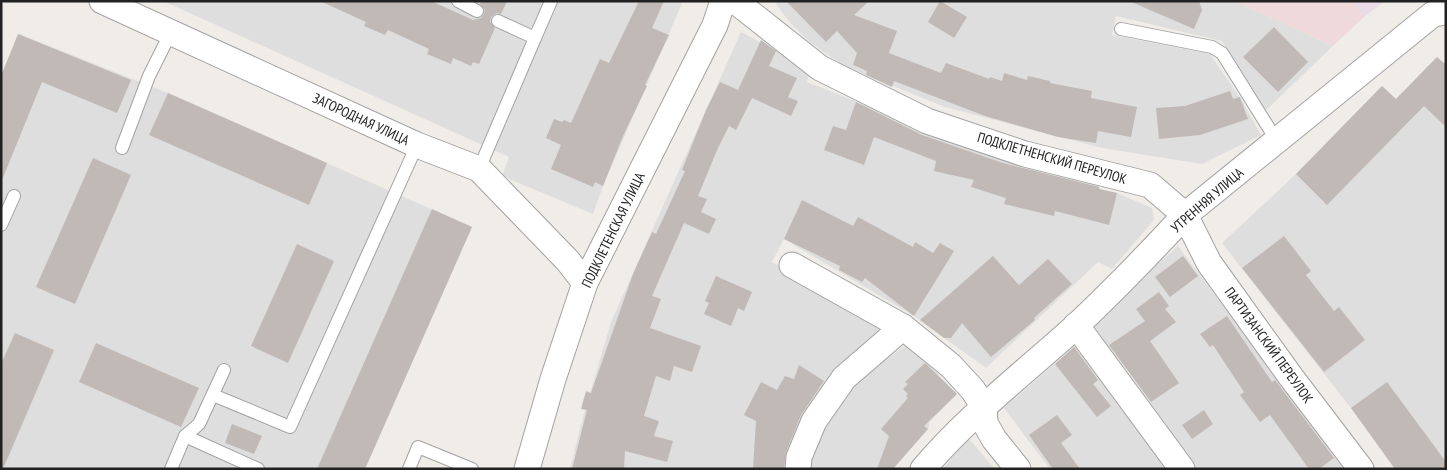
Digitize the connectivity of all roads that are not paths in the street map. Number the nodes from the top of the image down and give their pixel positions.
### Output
1 (102, 1) edge
2 (458, 1) edge
3 (551, 1) edge
4 (723, 1) edge
5 (735, 1) edge
6 (477, 10) dead end
7 (1446, 12) edge
8 (498, 21) dead end
9 (1121, 29) dead end
10 (171, 32) junction
11 (534, 38) junction
12 (1277, 141) junction
13 (417, 145) junction
14 (122, 148) dead end
15 (480, 169) junction
16 (14, 196) dead end
17 (1186, 215) junction
18 (1, 225) edge
19 (792, 265) dead end
20 (585, 283) junction
21 (1076, 325) junction
22 (903, 327) junction
23 (224, 370) dead end
24 (213, 395) junction
25 (984, 407) junction
26 (185, 436) junction
27 (171, 469) edge
28 (258, 469) edge
29 (409, 469) edge
30 (472, 469) edge
31 (526, 469) edge
32 (798, 469) edge
33 (924, 469) edge
34 (1018, 469) edge
35 (1182, 469) edge
36 (1361, 469) edge

1 - 10 street, ЗАГОРОДНАЯ УЛИЦА
2 - 6 lane
3 - 11 lane
4 - 20 street, ПОДКЛЕТЕНСКАЯ УЛИЦА
5 - 17 street, ПОДКЛЕТНЕНСКИЙ ПЕРЕУЛОК
7 - 12 street, УТРЕННЯЯ УЛИЦА
8 - 11 lane
9 - 12 lane
10 - 13 street, ЗАГОРОДНАЯ УЛИЦА
10 - 14 lane
11 - 15 lane
12 - 17 street, УТРЕННЯЯ УЛИЦА
13 - 15 street, ЗАГОРОДНАЯ УЛИЦА
13 - 24 lane
15 - 20 street, ЗАГОРОДНАЯ УЛИЦА
16 - 18 lane
17 - 21 street, УТРЕННЯЯ УЛИЦА
17 - 36 street, ПАРТИЗАНСКИЙ ПЕРЕУЛОК
19 - 22 street
20 - 31 street, ПОДКЛЕТЕНСКАЯ УЛИЦА
21 - 25 street, УТРЕННЯЯ УЛИЦА
21 - 35 street
22 - 25 street
22 - 32 street
23 - 24 lane
24 - 26 lane
25 - 33 street, УТРЕННЯЯ УЛИЦА
25 - 34 street
26 - 27 lane
26 - 28 lane
29 - 30 lane

